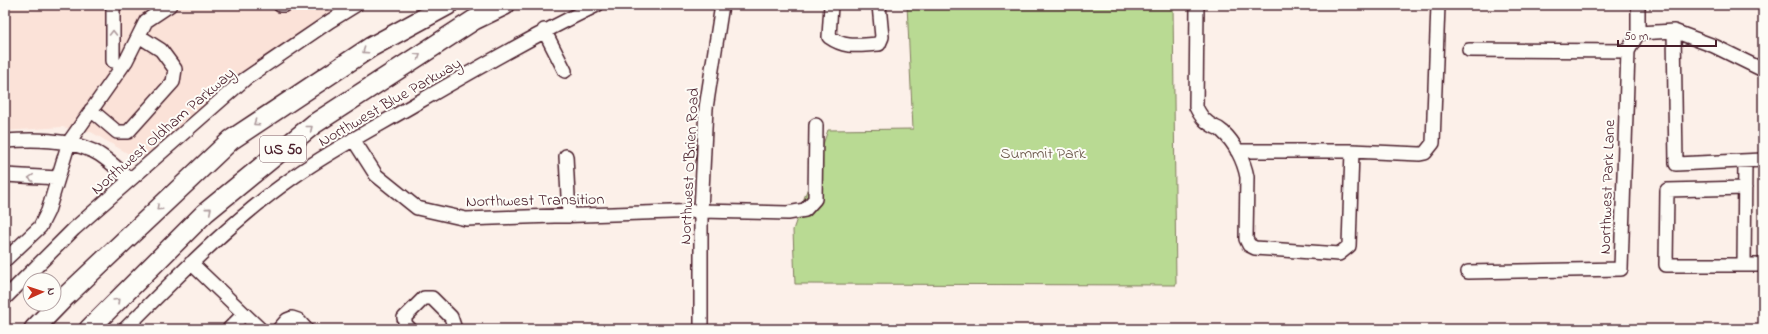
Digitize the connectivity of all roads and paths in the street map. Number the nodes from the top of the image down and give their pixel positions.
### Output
1 (113, 5) edge
2 (170, 5) edge
3 (280, 5) edge
4 (285, 5) edge
5 (356, 5) edge
6 (448, 5) edge
7 (505, 5) edge
8 (597, 5) edge
9 (722, 5) edge
10 (830, 5) edge
11 (879, 5) edge
12 (1197, 5) edge
13 (1438, 5) edge
14 (1638, 5) edge
15 (544, 30) junction
16 (1674, 31) junction
17 (1638, 33) junction
18 (139, 36) junction
19 (1469, 50) dead end
20 (1628, 51) junction
21 (113, 61) dead end
22 (1763, 70) edge
23 (565, 71) dead end
24 (91, 110) junction
25 (816, 125) dead end
26 (354, 140) junction
27 (5, 141) edge
28 (69, 142) junction
29 (1237, 151) junction
30 (1352, 151) junction
31 (566, 156) dead end
32 (1763, 160) edge
33 (1745, 161) junction
34 (5, 175) edge
35 (58, 178) junction
36 (130, 180) junction
37 (1745, 188) junction
38 (701, 211) junction
39 (569, 216) junction
40 (5, 260) edge
41 (191, 262) junction
42 (1744, 264) junction
43 (1763, 265) edge
44 (1468, 272) dead end
45 (5, 298) edge
46 (244, 314) junction
47 (34, 329) edge
48 (90, 329) edge
49 (125, 329) edge
50 (229, 329) edge
51 (260, 329) edge
52 (278, 329) edge
53 (306, 329) edge
54 (410, 329) edge
55 (455, 329) edge
56 (701, 329) edge

21 -> 1 street
2 - 18 street
3 - 4 street
5 - 36 street, Northwest Oldham Parkway
6 -> 47 highway, US 50
48 -> 7 highway, US 50
8 - 15 street, Northwest Blue Parkway
9 - 38 street, Northwest O'Brien Road
10 - 11 street
12 - 29 street
13 - 30 street
14 - 17 street, Northwest Park Lane
15 - 23 street
15 - 26 street, Northwest Blue Parkway
16 - 17 street
16 - 22 street
16 - 33 street
17 - 20 street, Northwest Park Lane
18 - 24 street
18 - 24 street
19 - 20 street
20 - 44 street, Northwest Park Lane
24 - 28 street
25 - 38 street, Northwest Transition
26 - 39 street, Northwest Transition
26 - 41 street, Northwest Blue Parkway
27 - 28 street
28 - 35 street
28 - 36 street
29 - 30 street
29 - 30 street
31 - 39 street
32 - 33 street
33 - 37 street
35 -> 34 street
35 - 40 street
36 - 45 street, Northwest Oldham Parkway
37 - 42 street
37 - 42 street
38 - 39 street, Northwest Transition
38 - 56 street, Northwest O'Brien Road
41 - 46 street
41 - 49 street, Northwest Blue Parkway
42 - 43 street
46 - 50 street
46 - 51 street
52 - 53 street
54 - 55 street

